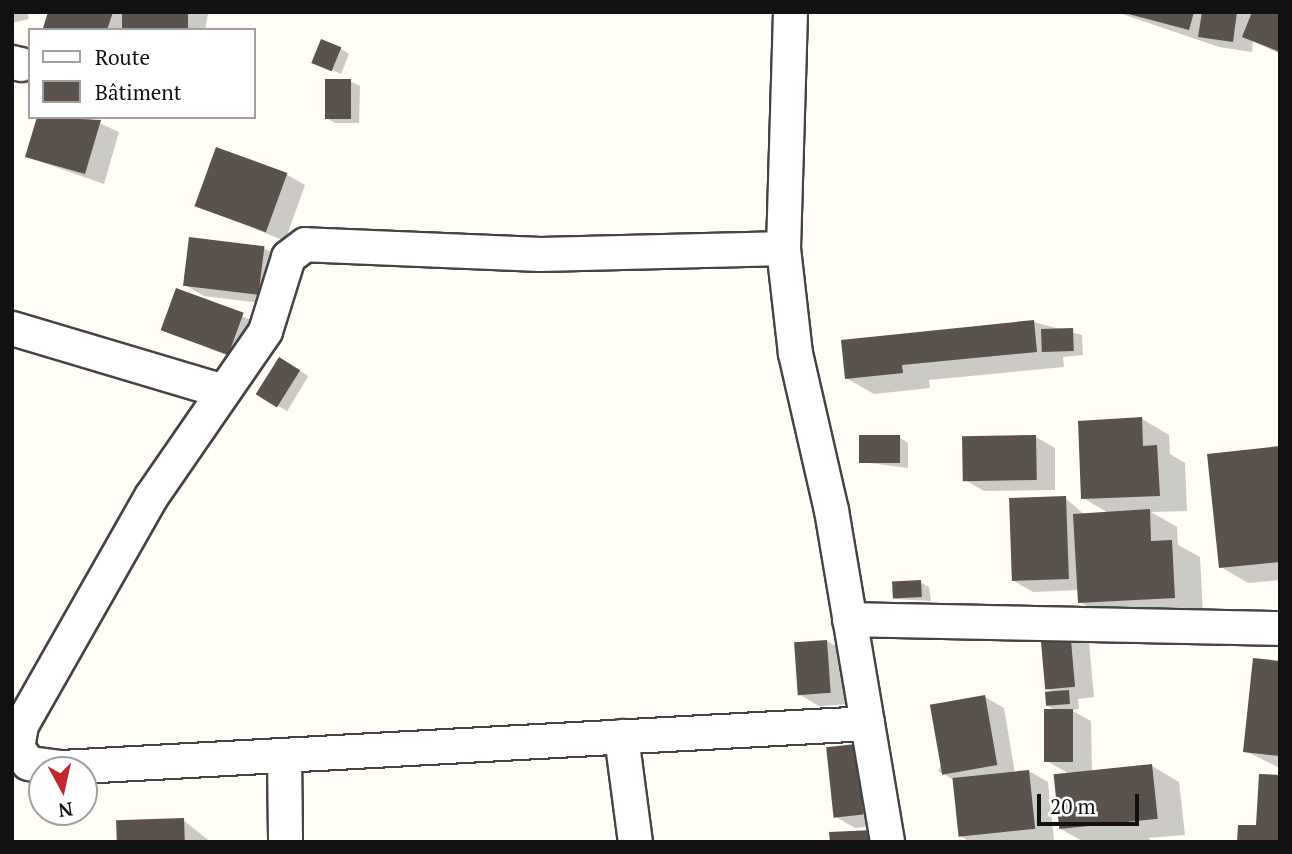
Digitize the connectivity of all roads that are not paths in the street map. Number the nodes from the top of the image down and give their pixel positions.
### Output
1 (790, 12) edge
2 (783, 248) junction
3 (12, 328) edge
4 (223, 391) junction
5 (849, 619) junction
6 (1280, 628) edge
7 (867, 723) junction
8 (621, 736) junction
9 (284, 755) junction
10 (285, 842) edge
11 (635, 842) edge
12 (887, 842) edge

1 - 2 street
2 - 4 street
2 - 5 street
3 - 4 street
4 - 9 street
5 - 6 street
5 - 7 street
7 - 8 street
7 - 12 street
8 - 9 street
8 - 11 street
9 - 10 street

